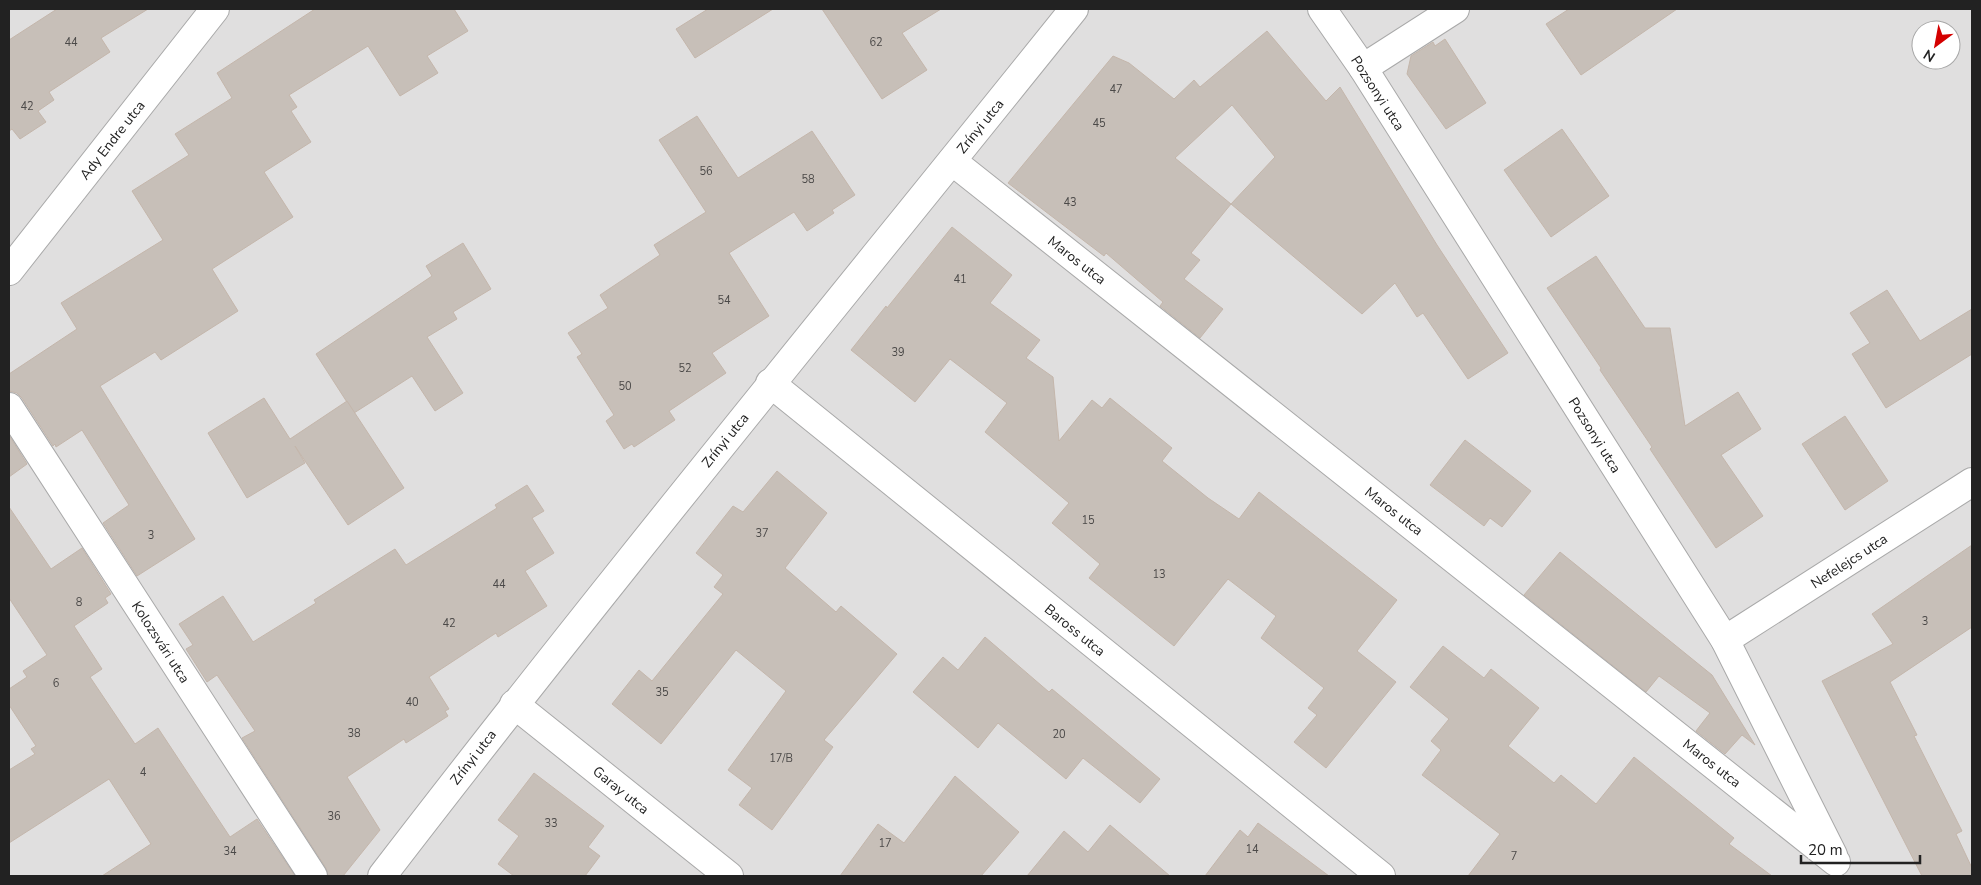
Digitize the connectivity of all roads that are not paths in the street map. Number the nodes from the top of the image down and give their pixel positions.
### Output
1 (215, 9) edge
2 (1074, 9) edge
3 (1322, 9) edge
4 (1455, 9) edge
5 (1363, 68) junction
6 (952, 161) junction
7 (9, 272) edge
8 (770, 383) junction
9 (9, 407) edge
10 (1972, 482) edge
11 (1725, 640) junction
12 (514, 704) junction
13 (1840, 869) edge
14 (313, 876) edge
15 (382, 876) edge
16 (729, 876) edge
17 (1381, 876) edge

1 - 7 street, Ady Endre utca
2 - 6 street, Zrínyi utca
3 - 5 street, Pozsonyi utca
4 - 5 street
5 - 11 street, Pozsonyi utca
6 - 8 street, Zrínyi utca
6 - 13 street, Maros utca
8 - 12 street, Zrínyi utca
8 - 17 street, Baross utca
9 - 14 street, Kolozsvári utca
10 - 11 street, Nefelejcs utca
11 - 13 street, Pozsonyi utca
12 - 15 street, Zrínyi utca
12 - 16 street, Garay utca

